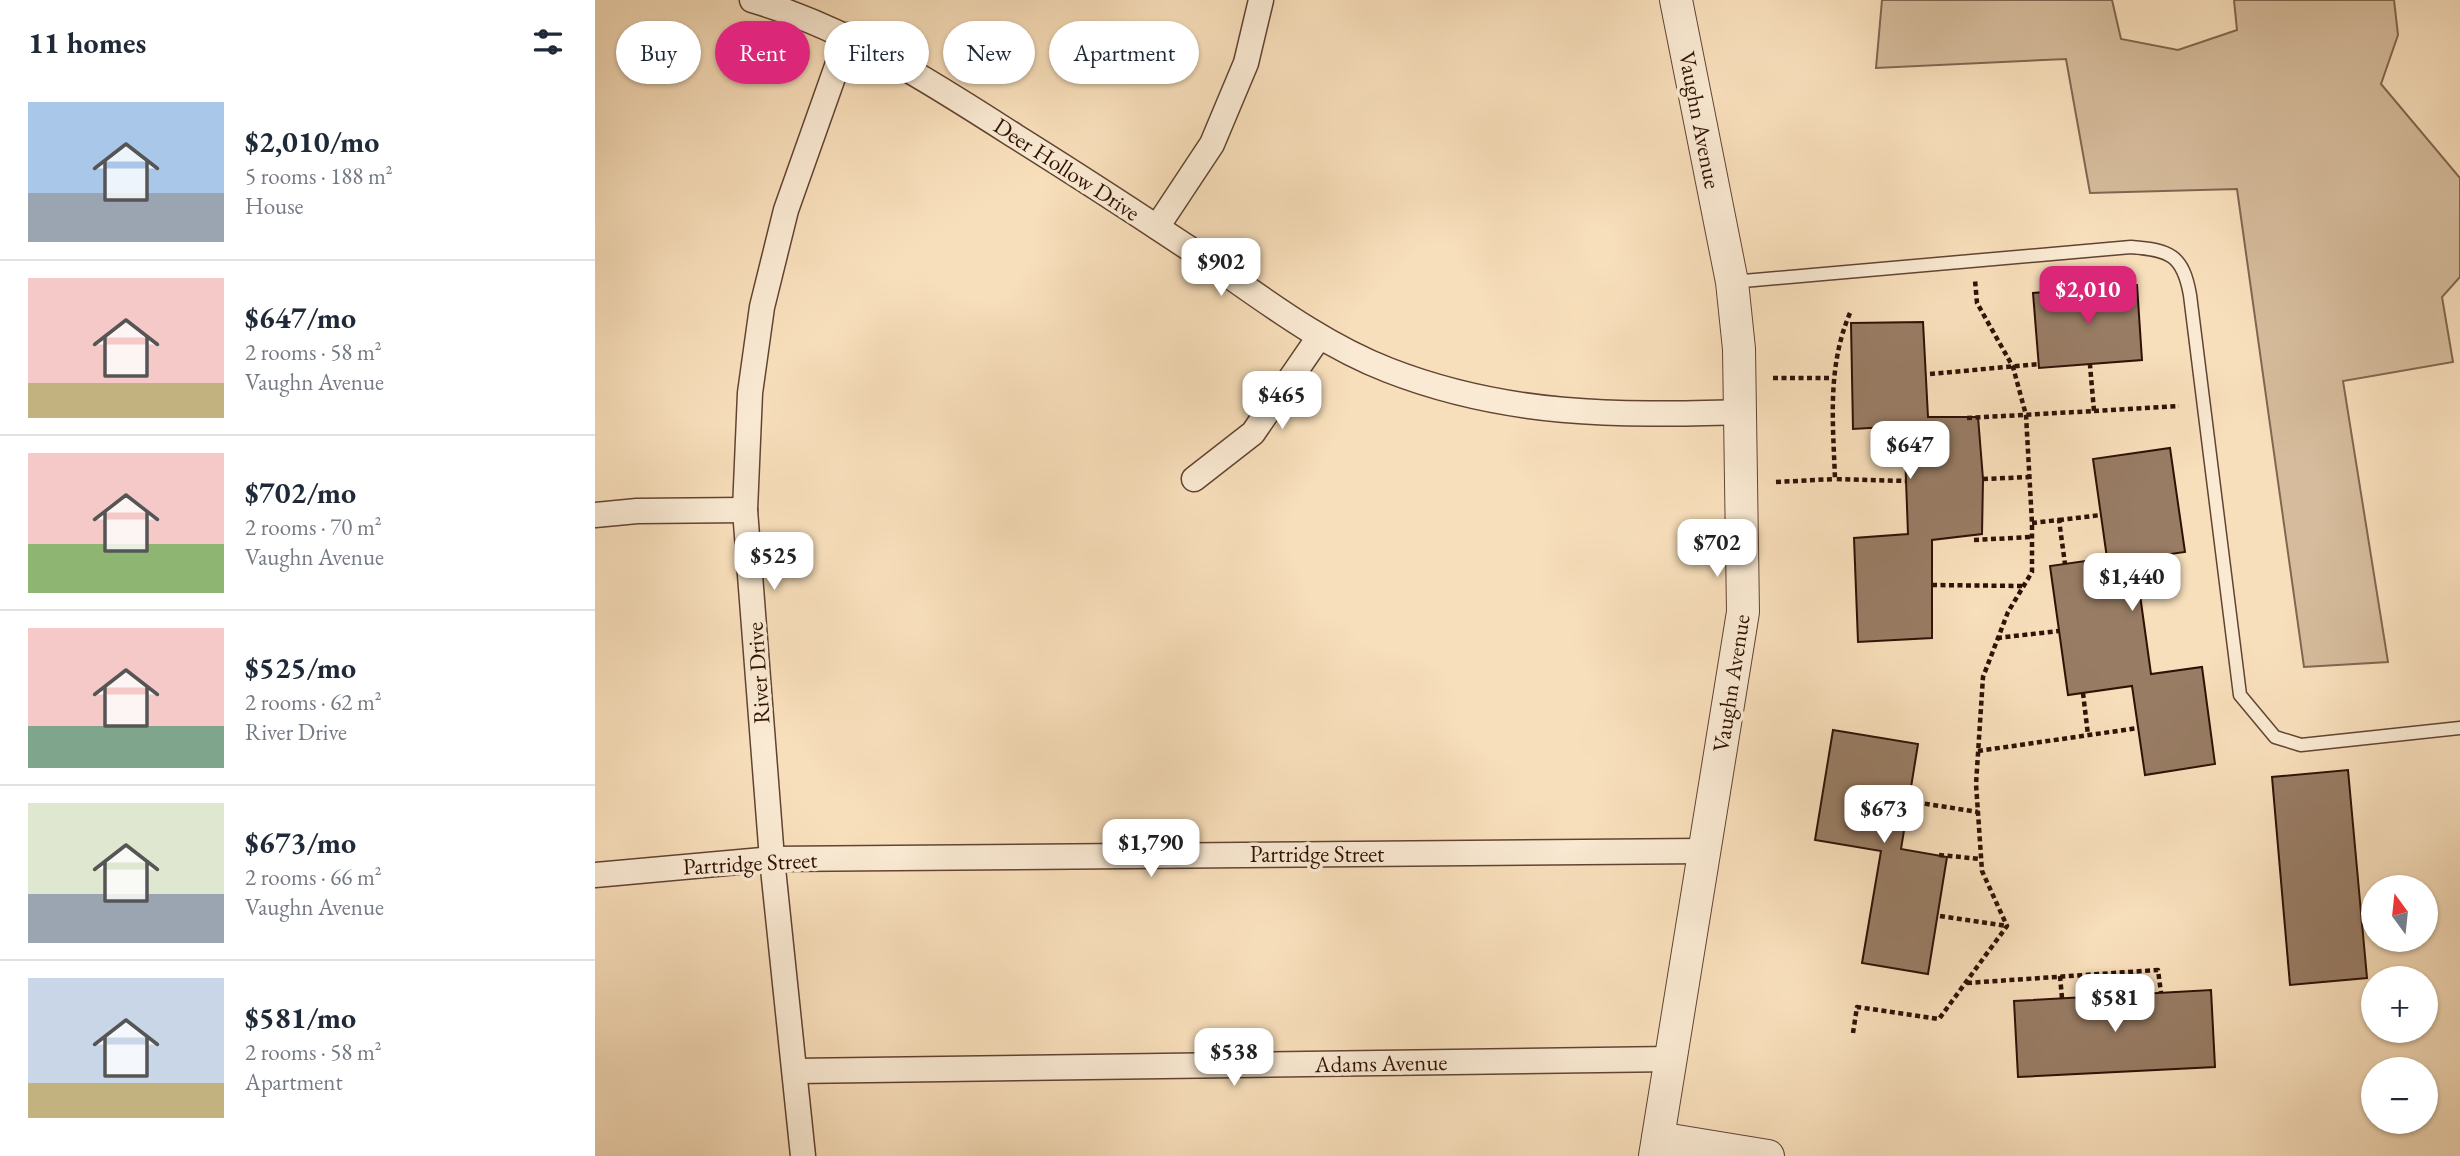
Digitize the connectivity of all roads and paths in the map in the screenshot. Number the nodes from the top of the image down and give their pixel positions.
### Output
1 (752, 0) edge
2 (1261, 0) edge
3 (1676, 0) edge
4 (824, 24) edge
5 (929, 81) edge
6 (831, 84) edge
7 (1157, 227) junction
8 (1975, 279) dead end
9 (1732, 282) junction
10 (1850, 313) dead end
11 (1319, 337) junction
12 (2039, 364) dead end
13 (2090, 365) dead end
14 (2013, 367) junction
15 (1930, 374) dead end
16 (1832, 377) junction
17 (1773, 378) dead end
18 (2179, 406) dead end
19 (2094, 411) junction
20 (1741, 412) junction
21 (2026, 415) junction
22 (1967, 418) dead end
23 (2029, 477) junction
24 (1194, 478) dead end
25 (1835, 479) junction
26 (1983, 479) dead end
27 (1906, 481) dead end
28 (1776, 482) dead end
29 (745, 510) junction
30 (595, 515) edge
31 (2101, 515) dead end
32 (2059, 520) junction
33 (2032, 523) junction
34 (2032, 537) junction
35 (1974, 540) dead end
36 (2064, 564) dead end
37 (1932, 585) dead end
38 (2023, 586) junction
39 (2059, 631) dead end
40 (1997, 638) junction
41 (2083, 693) dead end
42 (2138, 727) dead end
43 (2460, 727) edge
44 (2088, 735) junction
45 (1978, 751) junction
46 (1908, 802) dead end
47 (1978, 812) junction
48 (1703, 851) junction
49 (1939, 855) dead end
50 (772, 859) junction
51 (1982, 859) junction
52 (595, 875) edge
53 (1940, 916) dead end
54 (2007, 926) junction
55 (2060, 976) junction
56 (1966, 983) junction
57 (2161, 993) dead end
58 (2062, 998) dead end
59 (1853, 1033) dead end
60 (1672, 1059) junction
61 (795, 1071) junction
62 (1656, 1147) edge
63 (803, 1156) edge
64 (1768, 1156) edge

1 - 4 street, Deer Hollow Drive
2 - 7 street
3 - 9 street, Vaughn Avenue
5 - 7 street, Deer Hollow Drive
6 - 29 street, River Drive
7 - 11 street, Deer Hollow Drive
8 - 14 path
9 - 20 street, Vaughn Avenue
9 - 43 lane
10 - 16 path
11 - 20 street, Deer Hollow Drive
11 - 24 street
12 - 14 path
13 - 19 path
14 - 15 path
14 - 21 path
16 - 17 path
16 - 25 path
18 - 19 path
19 - 21 path
20 - 48 street, Vaughn Avenue
21 - 22 path
21 - 23 path
23 - 26 path
23 - 33 path
25 - 27 path
25 - 28 path
29 - 30 street
29 - 50 street, River Drive
31 - 32 path
32 - 33 path
32 - 36 path
33 - 34 path
34 - 35 path
34 - 38 path
37 - 38 path
38 - 40 path
39 - 40 path
40 - 45 path
41 - 44 path
42 - 44 path
44 - 45 path
45 - 47 path
46 - 47 path
47 - 51 path
48 - 50 street, Partridge Street
48 - 60 street, Vaughn Avenue
49 - 51 path
50 - 52 street, Partridge Street
50 - 61 street, River Drive
51 - 54 path
53 - 54 path
54 - 56 path
55 - 56 path
55 - 57 path
55 - 58 path
56 - 59 path
60 - 61 street, Adams Avenue
60 - 62 street, Vaughn Avenue
61 - 63 street, River Drive
62 - 64 street

